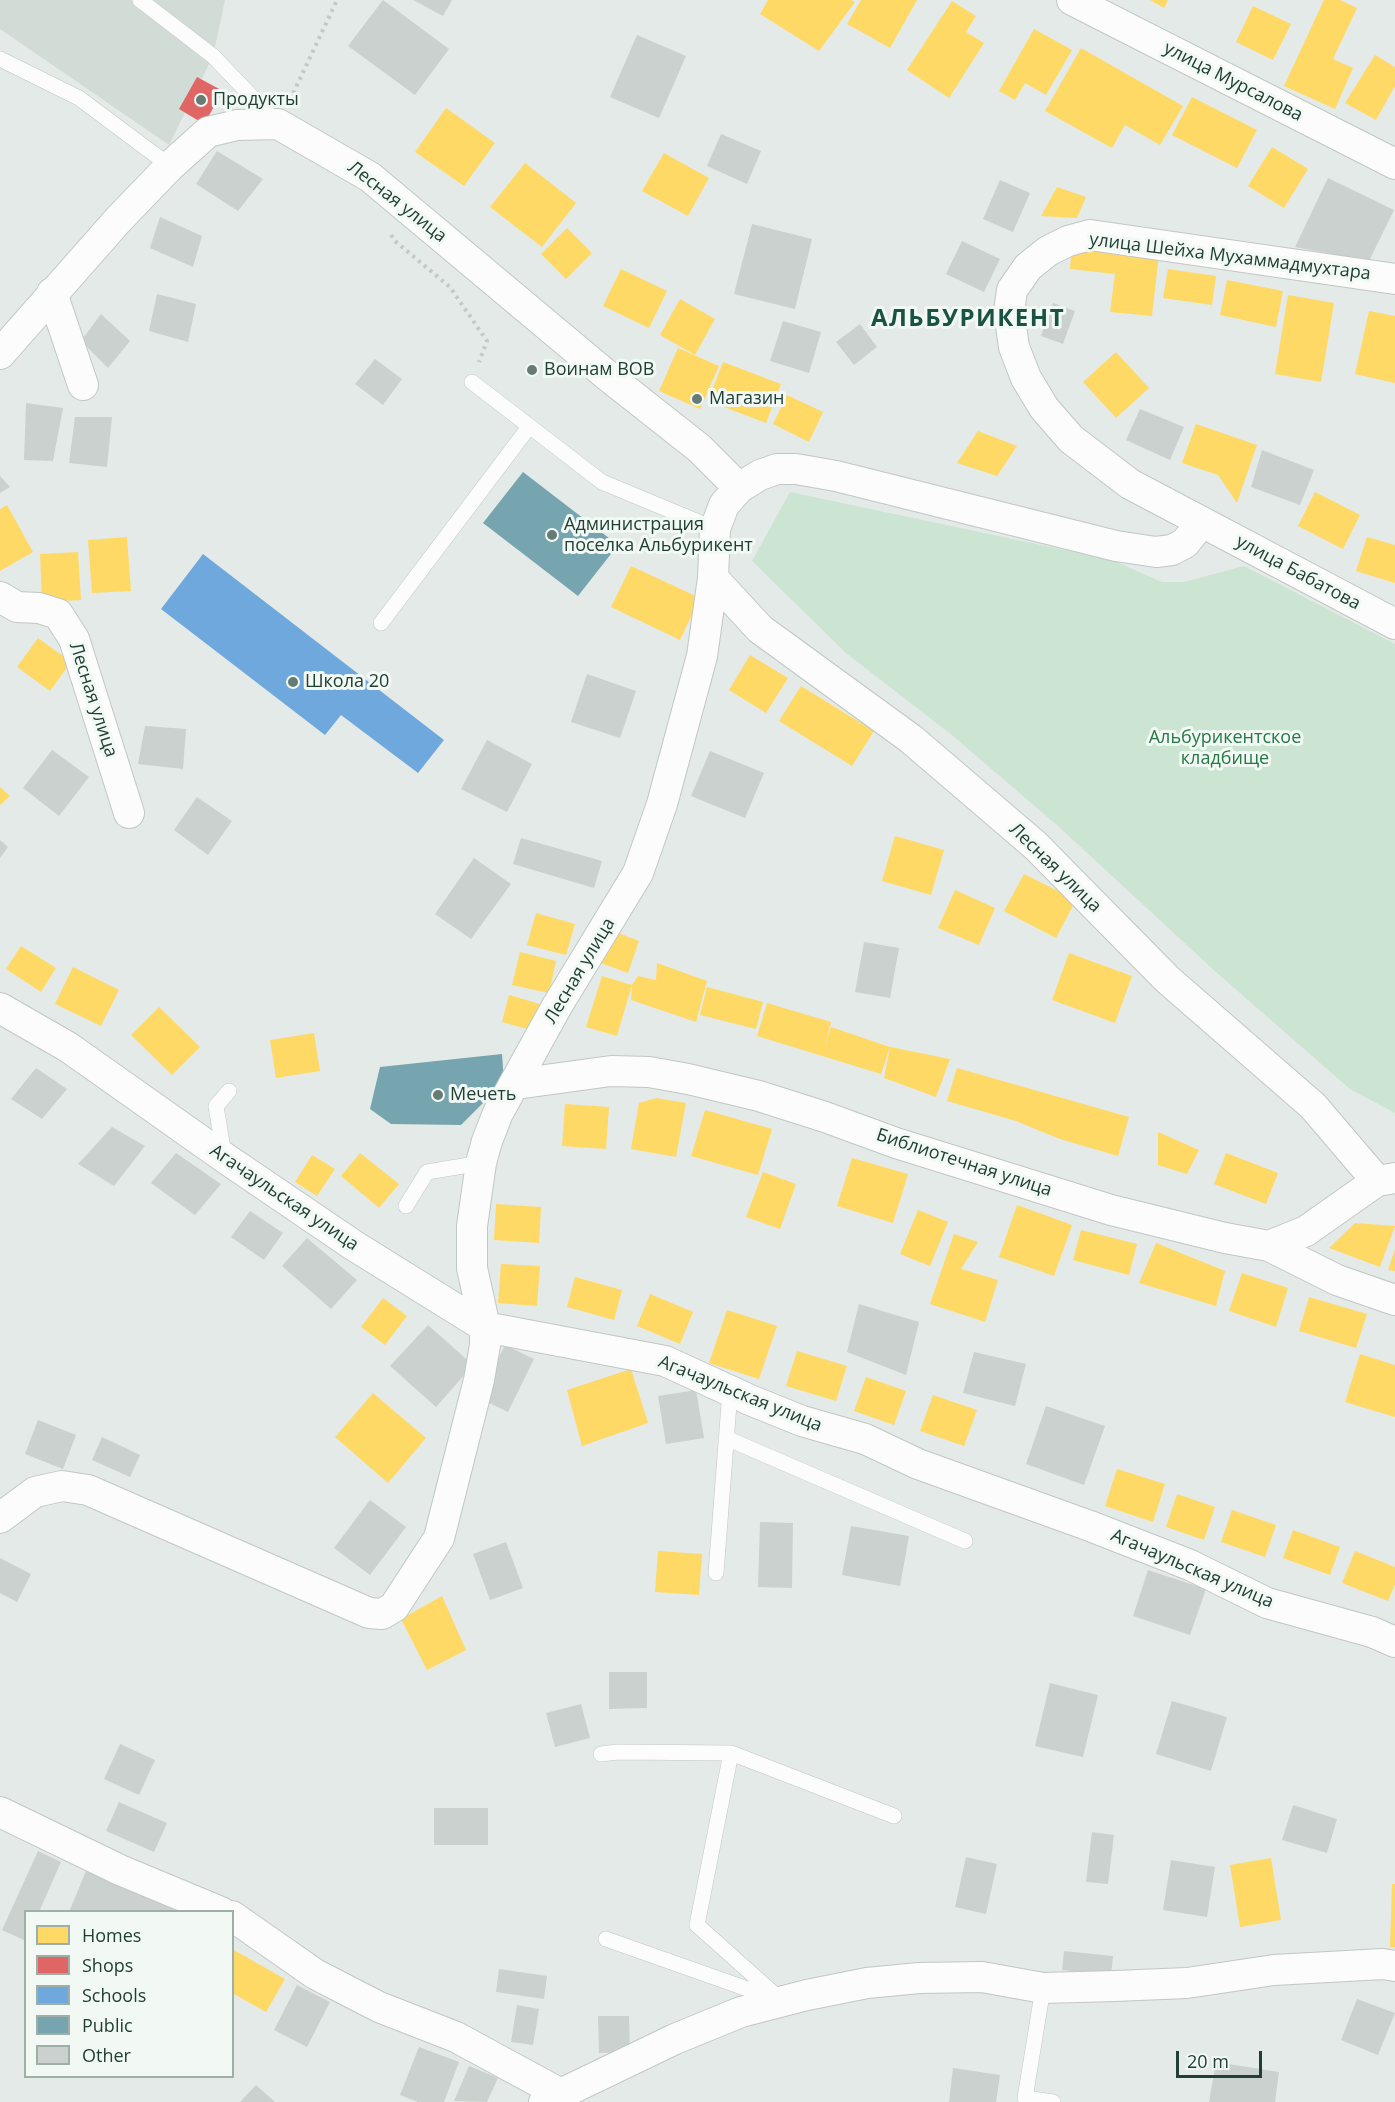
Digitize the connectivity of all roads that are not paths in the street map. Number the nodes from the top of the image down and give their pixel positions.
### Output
1 (140, 0) edge
2 (1072, 0) edge
3 (0, 59) edge
4 (278, 124) junction
5 (1395, 164) edge
6 (170, 166) junction
7 (1389, 275) edge
8 (52, 293) junction
9 (0, 354) edge
10 (472, 382) road end
11 (83, 385) dead end
12 (529, 427) junction
13 (739, 488) junction
14 (1202, 522) junction
15 (714, 529) junction
16 (713, 578) junction
17 (0, 597) edge
18 (381, 623) dead end
19 (1395, 624) edge
20 (129, 813) dead end
21 (0, 1008) edge
22 (516, 1084) junction
23 (229, 1091) dead end
24 (225, 1158) junction
25 (481, 1163) junction
26 (1386, 1180) edge
27 (406, 1206) dead end
28 (1269, 1246) junction
29 (1395, 1300) edge
30 (485, 1327) junction
31 (730, 1391) junction
32 (726, 1438) junction
33 (0, 1518) edge
34 (965, 1541) dead end
35 (716, 1573) dead end
36 (1395, 1642) edge
37 (731, 1753) junction
38 (601, 1754) dead end
39 (0, 1812) edge
40 (894, 1816) dead end
41 (219, 1910) edge
42 (234, 1917) edge
43 (606, 1939) dead end
44 (1395, 1966) edge
45 (1043, 1988) junction
46 (782, 2001) junction
47 (552, 2098) edge
48 (1053, 2102) edge

1 - 4 lane
2 - 5 street, улица Мурсалова
3 - 6 lane
4 - 6 street
4 - 13 street, Лесная улица
6 - 8 street
7 - 14 street, улица Шейха Мухаммадмухтара
8 - 9 street
8 - 11 street
10 - 12 lane
12 - 15 lane
12 - 18 lane
13 - 14 street, Лесная улица
13 - 15 street, Лесная улица
14 - 19 street, улица Бабатова
15 - 16 street, Лесная улица
16 - 22 street, Лесная улица
16 - 26 street, Лесная улица
17 - 20 street, Лесная улица
21 - 24 street, Агачаульская улица
22 - 25 street, Лесная улица
22 - 28 street, Библиотечная улица
23 - 24 lane
24 - 30 street, Агачаульская улица
25 - 27 lane
25 - 30 street, Лесная улица
26 - 28 street
28 - 29 street, Библиотечная улица
30 - 31 street, Агачаульская улица
30 - 33 street, Лесная улица
31 - 32 lane
31 - 36 street, Агачаульская улица
32 - 34 lane
32 - 35 lane
37 - 38 lane
37 - 40 lane
37 - 46 lane
39 - 41 street
42 - 47 street
43 - 46 lane
44 - 45 street
45 - 46 street
45 - 48 lane
46 - 47 street

